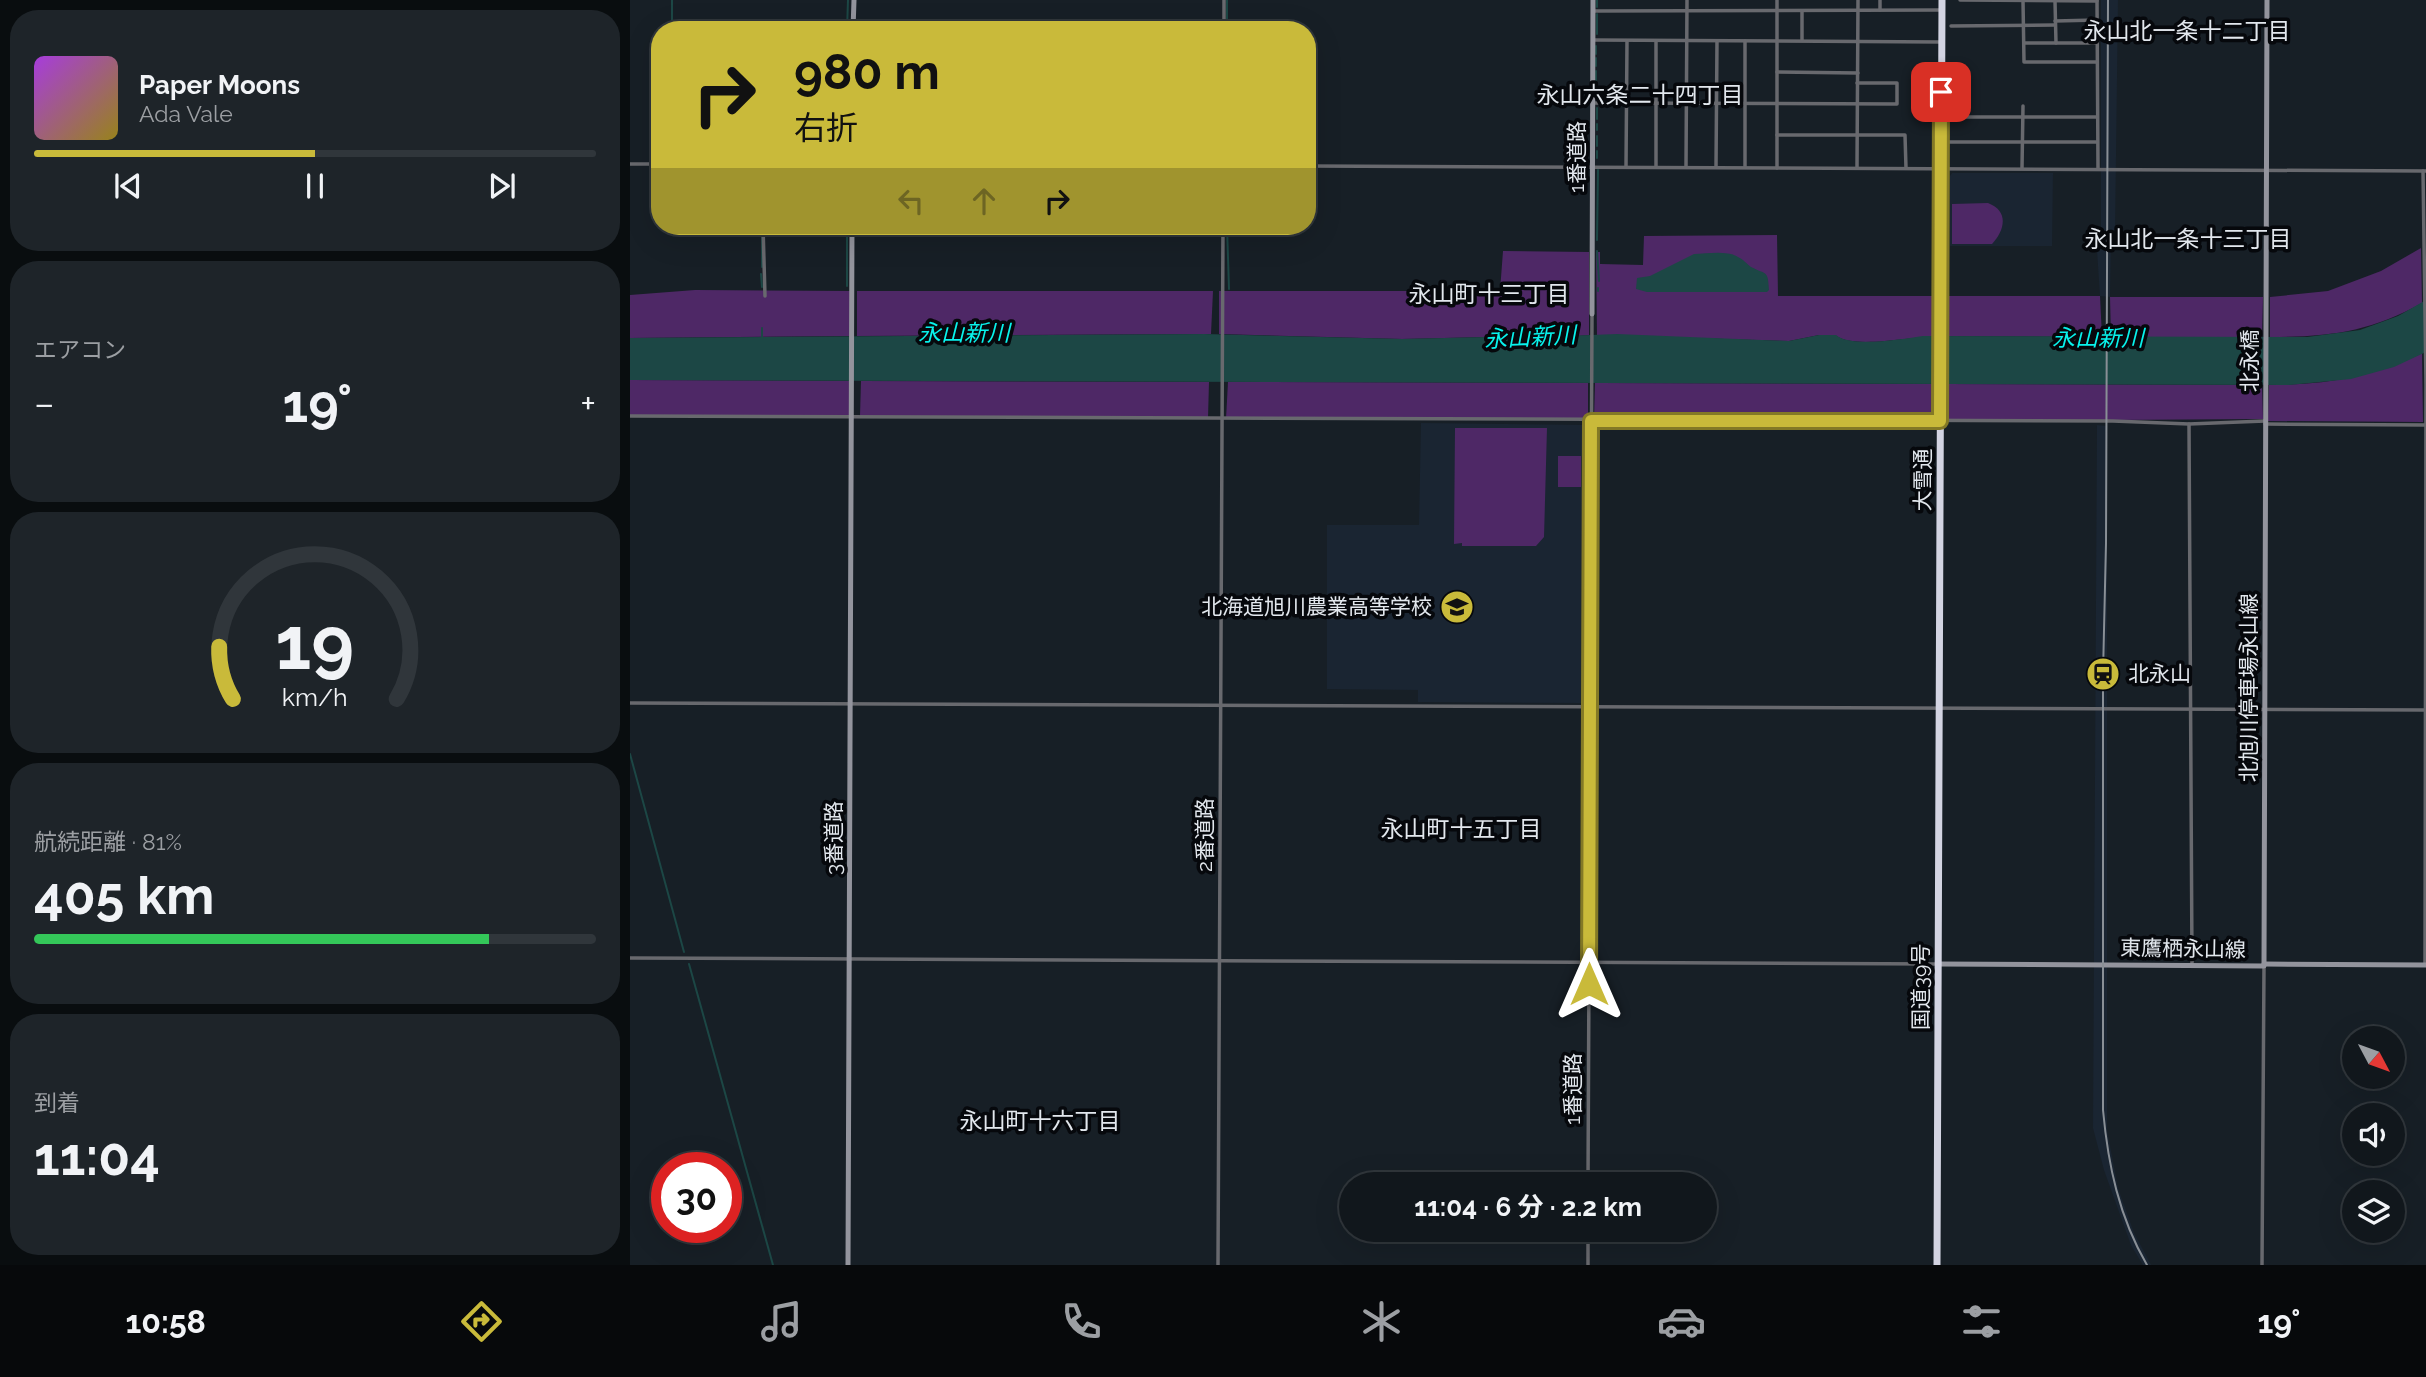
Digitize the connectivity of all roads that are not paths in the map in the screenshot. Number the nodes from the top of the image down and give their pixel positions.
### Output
1 (854, 0) edge
2 (1224, 0) edge
3 (1593, 0) edge
4 (1687, 0) edge
5 (1777, 0) edge
6 (1858, 0) edge
7 (1880, 0) edge
8 (1942, 0) edge
9 (1960, 0) edge
10 (2023, 0) edge
11 (2097, 0) edge
12 (2267, 0) edge
13 (2055, 1) edge
14 (1777, 10) junction
15 (1858, 10) junction
16 (1880, 10) junction
17 (1941, 10) junction
18 (1593, 11) junction
19 (1687, 11) junction
20 (1802, 11) junction
21 (2097, 20) junction
22 (853, 21) edge
23 (1224, 21) edge
24 (2055, 23) junction
25 (2023, 25) junction
26 (1951, 26) dead end
27 (1593, 40) junction
28 (1627, 41) junction
29 (1656, 41) junction
30 (1687, 41) junction
31 (1717, 41) junction
32 (1745, 41) junction
33 (1777, 41) junction
34 (1801, 41) junction
35 (1857, 41) junction
36 (1941, 42) junction
37 (2024, 43) junction
38 (2056, 43) junction
39 (2097, 43) junction
40 (2097, 62) junction
41 (1777, 72) junction
42 (1858, 73) junction
43 (1857, 83) junction
44 (1593, 103) junction
45 (1626, 103) junction
46 (1686, 103) junction
47 (1656, 104) junction
48 (1716, 104) junction
49 (1746, 104) junction
50 (1777, 104) junction
51 (1857, 104) junction
52 (2022, 106) dead end
53 (1941, 117) junction
54 (2022, 117) junction
55 (2097, 117) junction
56 (1777, 135) junction
57 (1857, 136) junction
58 (1941, 142) junction
59 (2022, 142) junction
60 (2097, 142) junction
61 (630, 164) edge
62 (651, 164) edge
63 (1316, 166) edge
64 (1593, 167) junction
65 (1626, 167) junction
66 (1656, 167) junction
67 (1686, 167) junction
68 (1716, 167) junction
69 (1745, 167) junction
70 (1857, 167) junction
71 (1777, 168) junction
72 (1906, 168) junction
73 (1941, 168) junction
74 (2021, 168) junction
75 (2098, 168) junction
76 (2266, 169) junction
77 (2425, 171) edge
78 (763, 235) edge
79 (852, 235) edge
80 (1223, 235) edge
81 (765, 296) dead end
82 (1592, 314) joint
83 (2426, 384) edge
84 (2265, 411) joint
85 (852, 413) junction
86 (630, 416) edge
87 (1222, 418) junction
88 (1591, 421) junction
89 (1940, 421) junction
90 (2265, 423) junction
91 (2189, 424) junction
92 (2426, 425) edge
93 (630, 703) edge
94 (850, 704) junction
95 (1221, 706) junction
96 (1590, 708) junction
97 (1940, 709) junction
98 (2189, 710) junction
99 (2264, 710) junction
100 (2426, 710) edge
101 (630, 958) edge
102 (850, 960) junction
103 (1220, 961) junction
104 (1589, 963) junction
105 (1938, 964) junction
106 (2192, 964) junction
107 (2264, 965) junction
108 (2426, 965) edge
109 (1588, 1172) edge
110 (1588, 1242) edge
111 (848, 1265) edge
112 (1218, 1265) edge
113 (1588, 1265) edge
114 (1937, 1265) edge
115 (2262, 1265) edge

1 - 22 main road
2 - 23 street
3 - 18 main road, 1番道路
4 - 19 street
5 - 14 street
6 - 15 street
7 - 16 street
8 - 17 highway, 大雪通
9 - 10 street
10 - 13 street
10 - 25 street
11 - 13 street
11 - 21 street
12 - 76 main road
13 - 24 street
14 - 19 street
14 - 20 street
14 - 33 street
15 - 16 street
15 - 20 street
15 - 35 street
16 - 17 street
17 - 36 highway, 大雪通
18 - 19 street
18 - 27 main road, 1番道路
19 - 30 street
20 - 34 street
21 - 24 street
21 - 39 street
24 - 25 street
24 - 38 street
25 - 26 street
25 - 37 street
27 - 28 street
27 - 44 main road, 1番道路
28 - 29 street
28 - 45 street
29 - 30 street
29 - 47 street
30 - 31 street
30 - 46 street
31 - 32 street
31 - 48 street
32 - 33 street
32 - 49 street
33 - 34 street
33 - 41 street
34 - 35 street
35 - 36 street
35 - 42 street
36 - 53 highway, 大雪通
37 - 38 street
37 - 40 street
38 - 39 street
39 - 40 street
40 - 55 street
41 - 42 street
41 - 50 street
42 - 43 street
43 - 51 street
43 - 51 street
44 - 45 street
44 - 64 main road, 1番道路
45 - 47 street
45 - 65 street
46 - 47 street
46 - 48 street
46 - 67 street
47 - 66 street
48 - 49 street
48 - 68 street
49 - 50 street
49 - 69 street
50 - 51 street
50 - 56 street
51 - 57 street
52 - 54 street
53 - 54 street
53 - 58 highway, 大雪通
54 - 55 street
54 - 59 street
55 - 60 street
56 - 57 street
56 - 71 street
57 - 70 street
57 - 72 street
58 - 59 street
58 - 73 highway, 大雪通
59 - 60 street
59 - 74 street
60 - 75 street
61 - 62 street
63 - 64 street
64 - 65 street
64 - 82 main road, 1番道路
65 - 66 street
66 - 67 street
67 - 68 street
68 - 69 street
69 - 71 street
70 - 71 street
70 - 72 street
72 - 73 street
73 - 74 street
73 - 89 highway, 大雪通
74 - 75 street
75 - 76 street
76 - 77 street
76 - 84 main road, 北永橋
77 - 83 street
78 - 81 street
79 - 85 main road, 3番道路
80 - 87 street, 2番道路
82 - 88 street, 1番道路
83 - 92 street
84 - 90 main road, 北旭川停車場永山線
85 - 86 street
85 - 87 street
85 - 94 main road, 3番道路
87 - 88 street
87 - 95 street, 2番道路
88 - 89 street
88 - 96 street, 1番道路
89 - 91 street
89 - 97 highway, 大雪通
90 - 91 street
90 - 92 street
90 - 99 main road, 北旭川停車場永山線
91 - 98 street
92 - 100 street
93 - 94 street
94 - 95 street
94 - 102 main road, 3番道路
95 - 96 street
95 - 103 street, 2番道路
96 - 97 street
96 - 104 street, 1番道路
97 - 98 street
97 - 105 highway, 国道39号
98 - 99 street
98 - 106 street
99 - 100 street
99 - 107 main road, 北旭川停車場永山線
100 - 108 street
101 - 102 street
102 - 103 street
102 - 111 main road, 3番道路
103 - 104 street
103 - 112 street, 2番道路
104 - 105 street
104 - 109 street, 1番道路
105 - 106 main road, 東鷹栖永山線
105 - 114 highway, 国道39号
106 - 107 main road, 東鷹栖永山線
107 - 108 main road, 東鷹栖永山線
107 - 115 street
110 - 113 street

